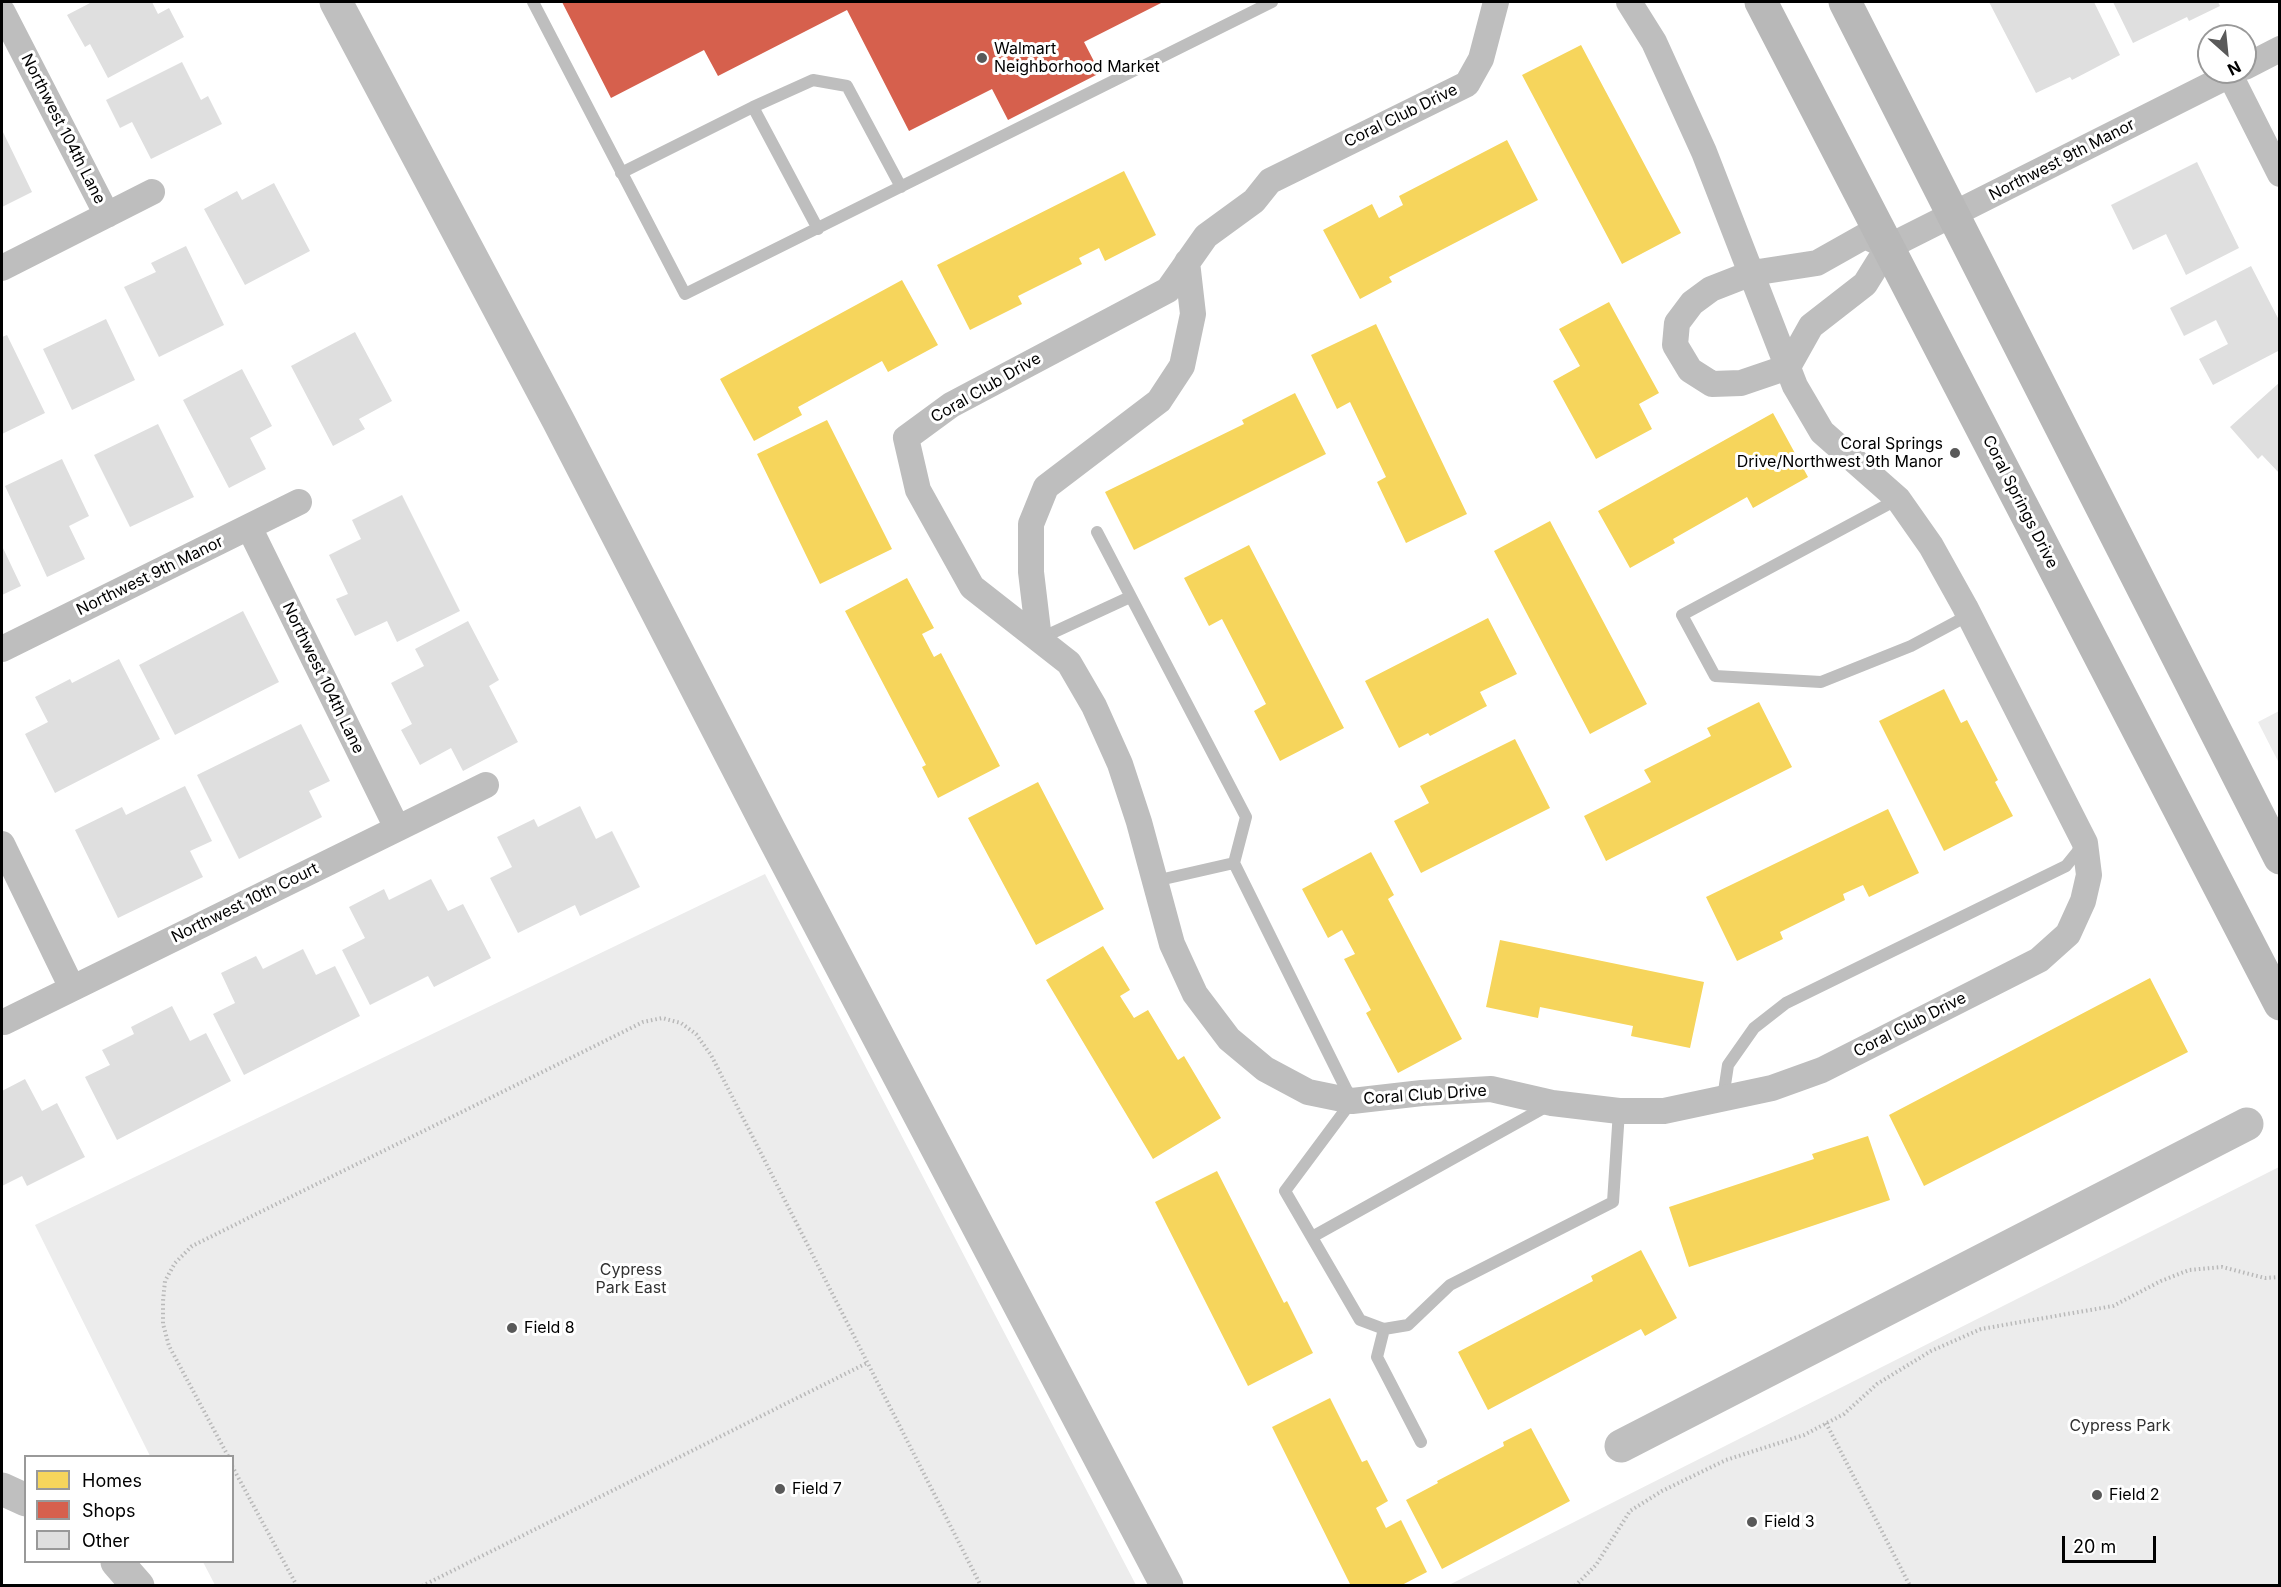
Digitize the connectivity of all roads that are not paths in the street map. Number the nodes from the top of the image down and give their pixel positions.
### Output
1 (532, 2) edge
2 (1272, 2) edge
3 (1496, 2) edge
4 (1629, 2) edge
5 (1761, 2) edge
6 (1845, 2) edge
7 (2, 11) edge
8 (2280, 49) edge
9 (2257, 61) edge
10 (2211, 84) edge
11 (2242, 84) edge
12 (753, 107) junction
13 (621, 173) junction
14 (2280, 174) edge
15 (901, 187) junction
16 (152, 192) dead end
17 (107, 215) junction
18 (1953, 215) junction
19 (818, 229) junction
20 (1888, 247) junction
21 (1187, 262) junction
22 (2, 268) edge
23 (1752, 273) junction
24 (1788, 367) junction
25 (1898, 499) junction
26 (299, 502) dead end
27 (249, 527) junction
28 (1096, 532) dead end
29 (1130, 597) junction
30 (1969, 615) junction
31 (1039, 639) junction
32 (2, 650) edge
33 (486, 785) dead end
34 (397, 828) junction
35 (2085, 843) junction
36 (2, 844) edge
37 (2280, 858) edge
38 (1234, 863) junction
39 (1155, 882) junction
40 (72, 988) junction
41 (2280, 1004) edge
42 (4, 1022) dead end
43 (1723, 1098) junction
44 (1352, 1101) junction
45 (1552, 1103) junction
46 (1619, 1112) junction
47 (1312, 1237) junction
48 (1384, 1329) junction
49 (1421, 1442) dead end

1 - 13 lane
2 - 15 lane
3 - 21 street, Coral Club Drive
4 - 23 street, Coral Club Drive
5 - 20 main road, Coral Springs Drive
6 - 18 main road
7 - 17 street, Northwest 104th Lane
8 - 9 street, Northwest 9th Manor
10 - 18 street, Northwest 9th Manor
11 - 14 street
12 - 13 lane
12 - 15 lane
12 - 19 lane
13 - 19 lane
15 - 19 lane
16 - 17 street
17 - 22 street
18 - 20 street, Northwest 9th Manor
18 - 37 main road
20 - 23 street
20 - 24 street
20 - 41 main road, Coral Springs Drive
21 - 31 street
21 - 31 street, Coral Club Drive
23 - 24 street, Coral Club Drive
23 - 24 street
24 - 25 street, Coral Club Drive
25 - 30 street, Coral Club Drive
25 - 30 lane
26 - 27 street, Northwest 9th Manor
27 - 32 street, Northwest 9th Manor
27 - 34 street, Northwest 104th Lane
28 - 29 lane
29 - 31 lane
29 - 38 lane
30 - 35 street, Coral Club Drive
31 - 39 street, Coral Club Drive
33 - 34 street, Northwest 10th Court
34 - 40 street, Northwest 10th Court
35 - 43 lane
35 - 43 street, Coral Club Drive
36 - 40 street
38 - 39 lane
38 - 44 lane
39 - 44 street, Coral Club Drive
40 - 42 street, Northwest 10th Court
43 - 46 street, Coral Club Drive
44 - 45 street, Coral Club Drive
44 - 47 lane
45 - 46 street, Coral Club Drive
45 - 47 lane
46 - 48 lane
47 - 48 lane
48 - 49 lane

